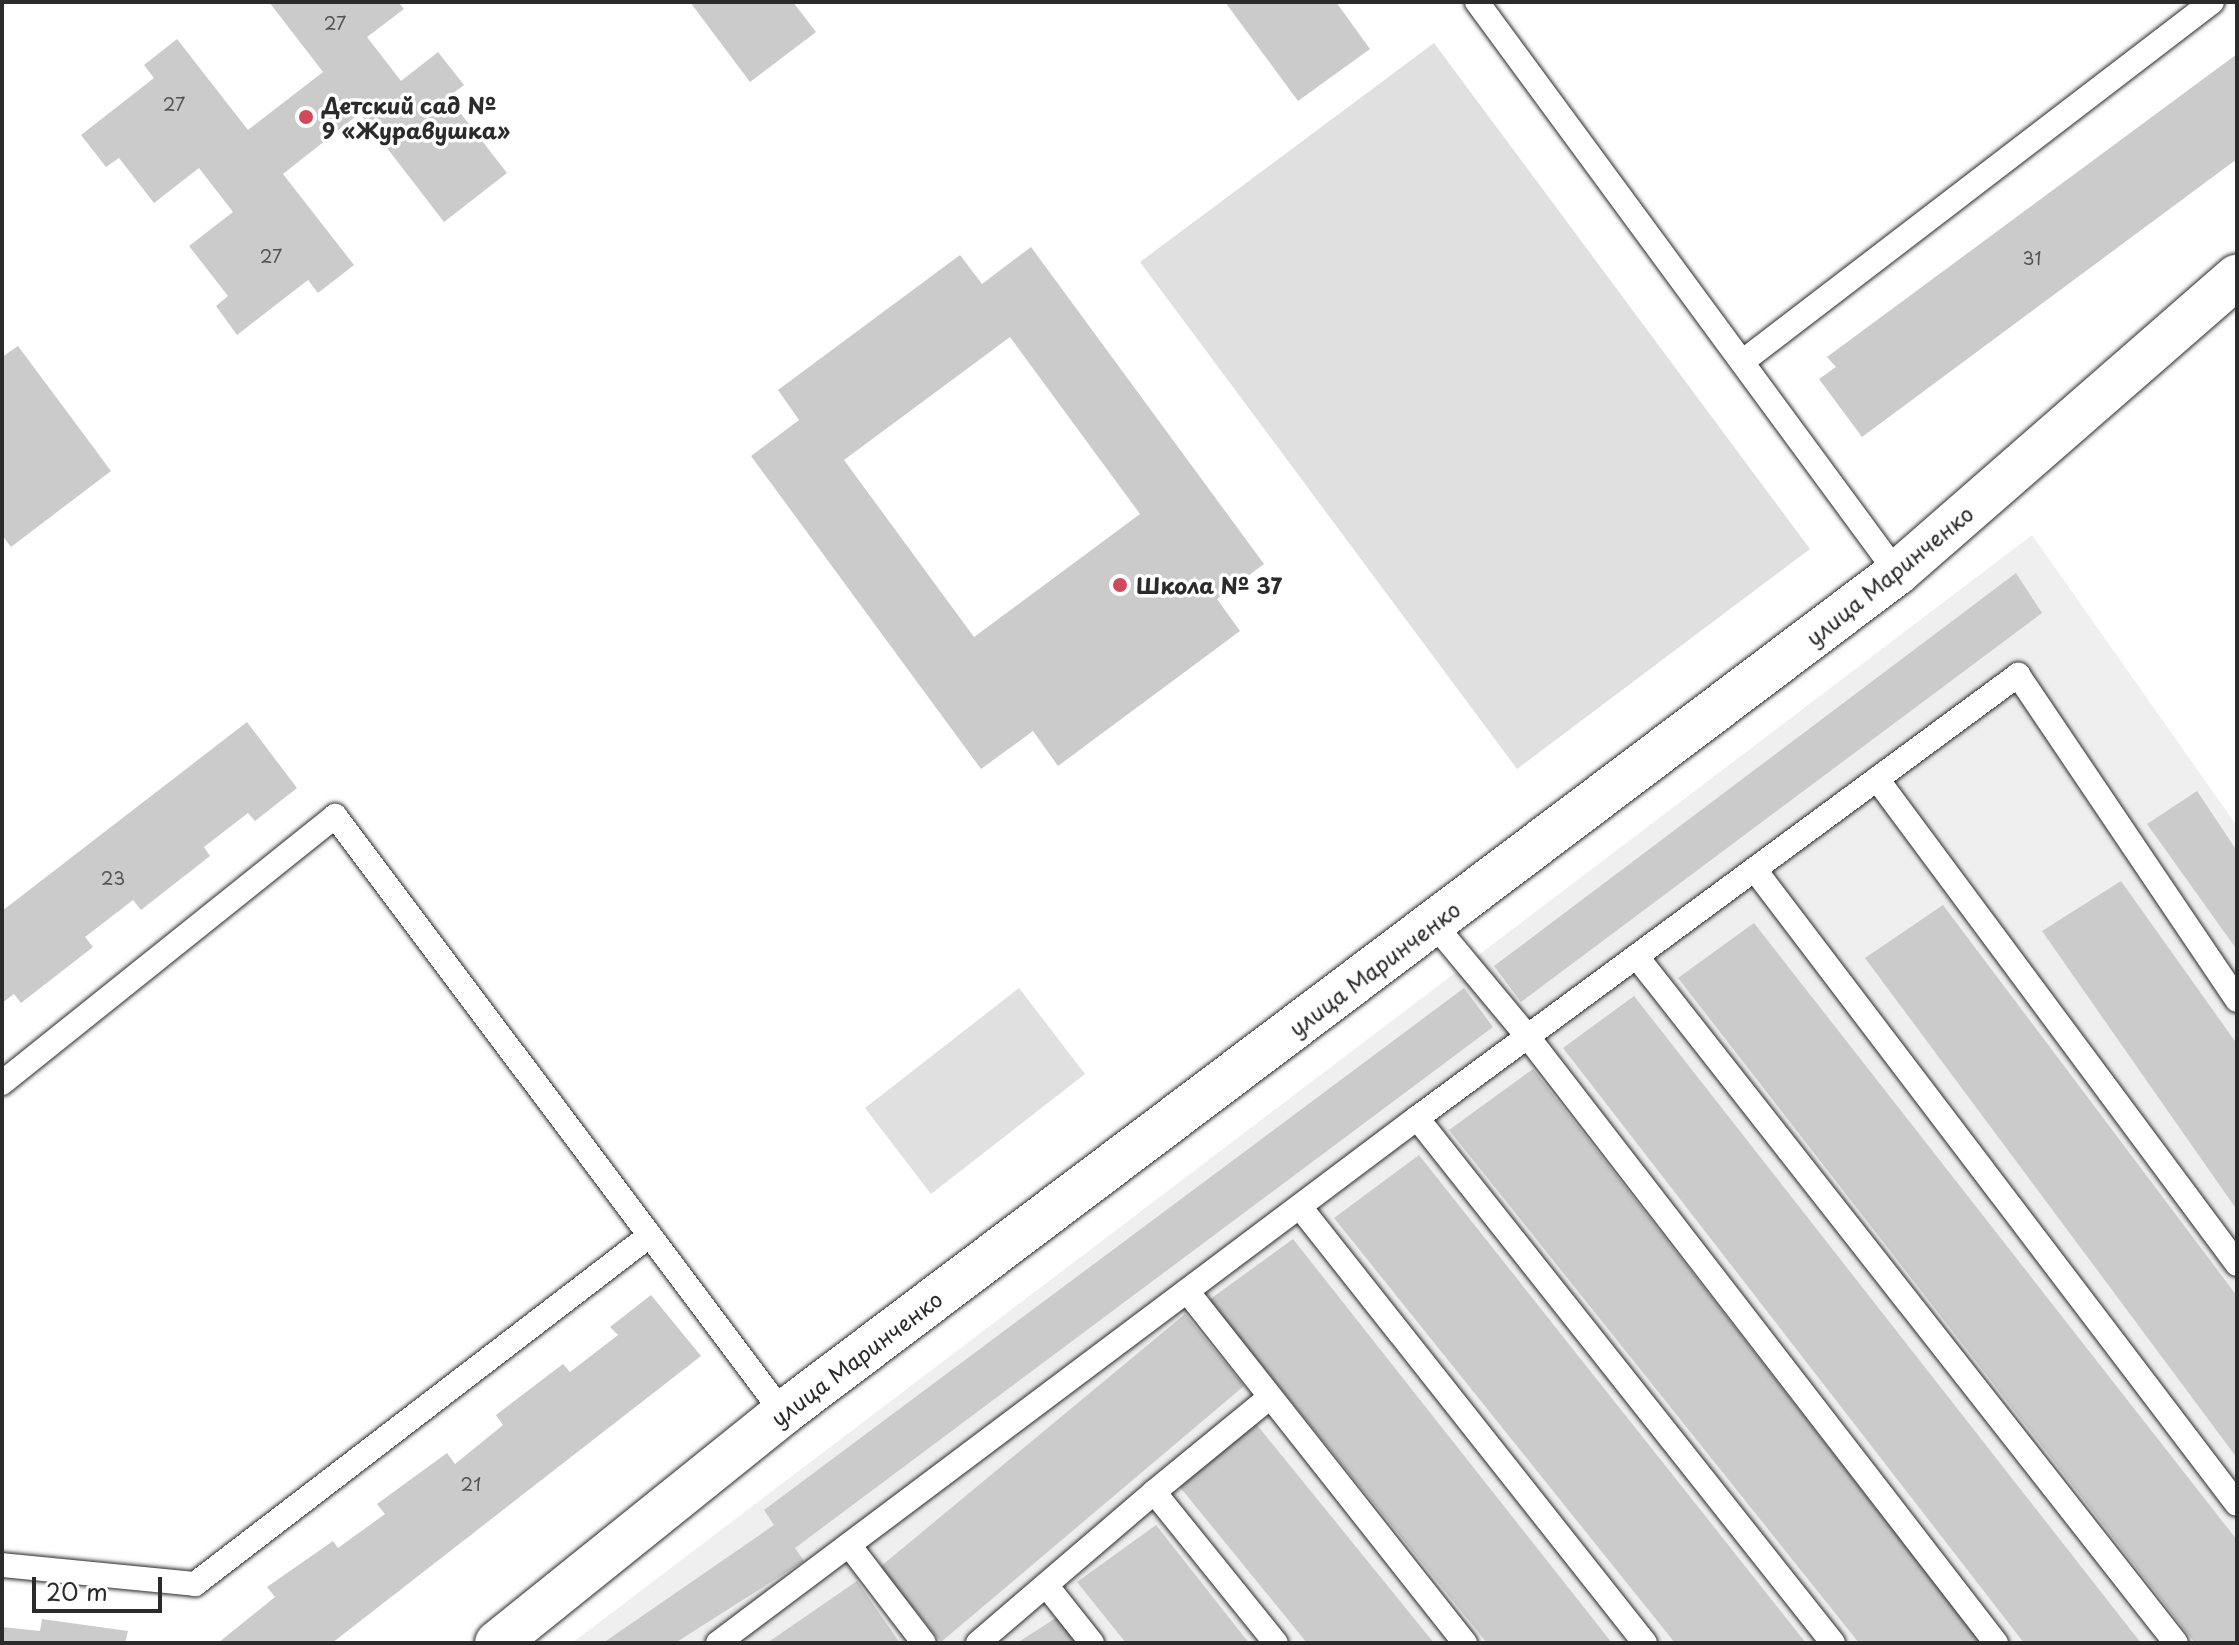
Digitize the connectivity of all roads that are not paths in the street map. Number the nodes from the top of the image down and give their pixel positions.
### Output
1 (1477, 2) edge
2 (2212, 2) edge
3 (2237, 276) edge
4 (1742, 362) junction
5 (1897, 573) junction
6 (1877, 779) junction
7 (1755, 870) junction
8 (1433, 923) junction
9 (1637, 957) junction
10 (2237, 1000) edge
11 (1528, 1037) junction
12 (2, 1083) edge
13 (1417, 1118) junction
14 (1300, 1207) junction
15 (649, 1236) junction
16 (2237, 1264) edge
17 (1187, 1291) junction
18 (1270, 1397) junction
19 (783, 1413) junction
20 (1154, 1492) junction
21 (2237, 1504) edge
22 (849, 1545) junction
23 (2, 1565) edge
24 (1046, 1585) junction
25 (497, 1643) edge
26 (718, 1643) edge
27 (924, 1643) edge
28 (978, 1643) edge
29 (1092, 1643) edge
30 (1276, 1643) edge
31 (1465, 1643) edge
32 (1645, 1643) edge
33 (1833, 1643) edge
34 (1996, 1643) edge
35 (2176, 1643) edge

1 - 4 lane
2 - 4 lane
3 - 5 street, улица Маринченко
4 - 5 lane
5 - 8 street, улица Маринченко
6 - 7 lane
6 - 10 lane
6 - 16 lane
7 - 9 lane
7 - 21 lane
8 - 11 lane
8 - 19 street, улица Маринченко
9 - 11 lane
9 - 35 lane
11 - 13 lane
11 - 34 lane
12 - 15 lane
13 - 14 lane
13 - 33 lane
14 - 17 lane
14 - 32 lane
15 - 19 lane
15 - 23 lane
17 - 18 lane
17 - 22 lane
18 - 20 lane
18 - 31 lane
19 - 25 street, улица Маринченко
20 - 24 lane
20 - 30 lane
22 - 26 lane
22 - 27 lane
24 - 28 lane
24 - 29 lane

